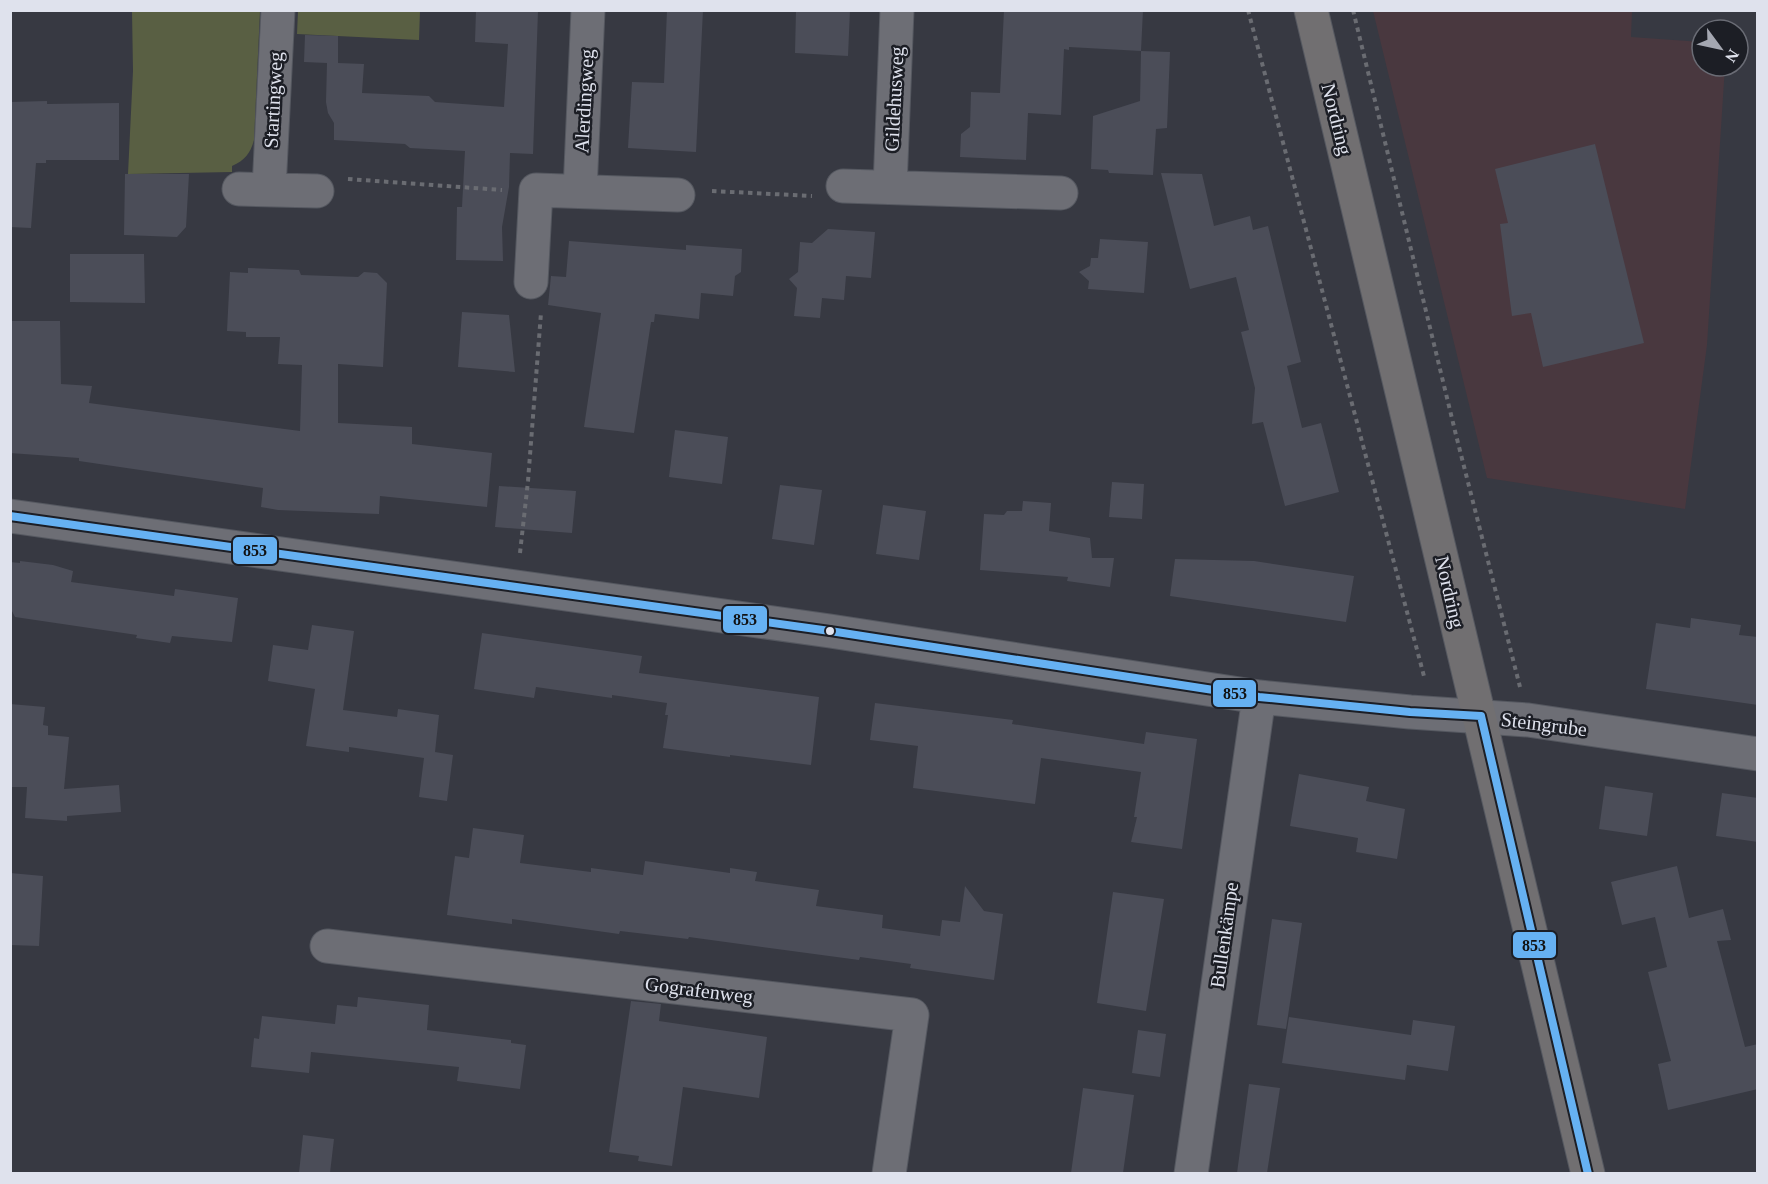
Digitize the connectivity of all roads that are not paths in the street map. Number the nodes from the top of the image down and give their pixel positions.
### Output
1 (278, 10) edge
2 (588, 10) edge
3 (897, 10) edge
4 (1311, 10) edge
5 (843, 186) road end
6 (890, 187) junction
7 (316, 191) road end
8 (580, 191) junction
9 (1061, 193) dead end
10 (678, 195) road end
11 (531, 282) road end
12 (10, 516) edge
13 (1259, 697) junction
14 (1481, 716) junction
15 (1758, 754) edge
16 (327, 946) dead end
17 (888, 1173) edge
18 (1191, 1173) edge
19 (1588, 1173) edge

1 - 7 street, Startingweg
2 - 8 street, Alerdingweg
3 - 6 street, Gildehusweg
4 - 14 main road, Nordring
5 - 6 street
6 - 9 street
8 - 10 street
8 - 11 street
12 - 13 street, Steingrube
13 - 14 street, Steingrube
13 - 18 street, Bullenkämpe
14 - 15 street, Steingrube
14 - 19 main road, Nordring
16 - 17 street, Gografenweg

